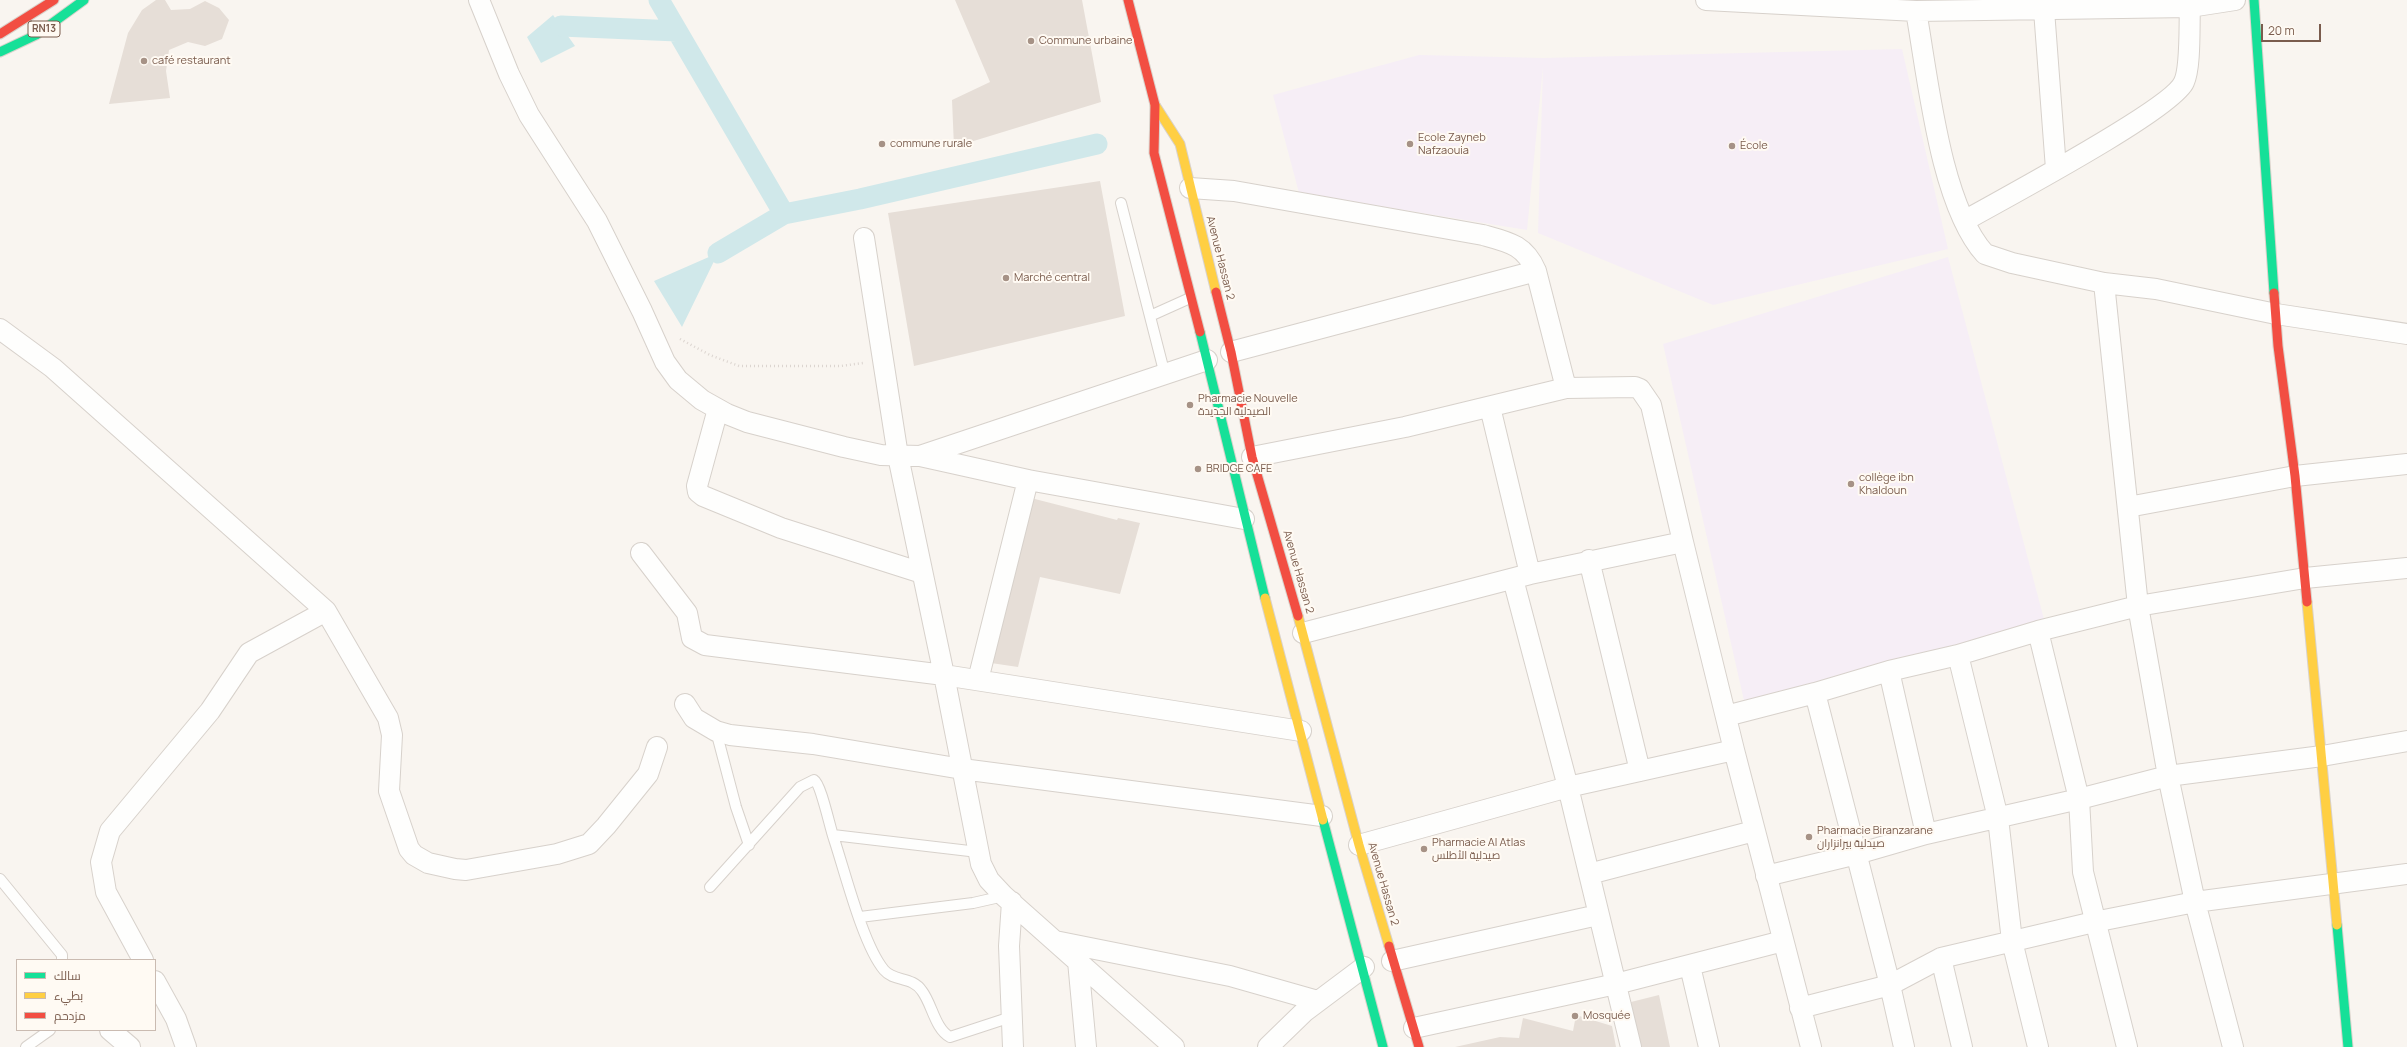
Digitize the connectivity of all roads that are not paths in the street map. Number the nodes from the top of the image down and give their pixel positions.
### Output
1 (54, 0) edge
2 (84, 0) edge
3 (478, 0) edge
4 (1128, 0) edge
5 (1706, 0) edge
6 (2235, 0) edge
7 (2254, 0) edge
8 (1812, 2) edge
9 (2161, 4) edge
10 (1994, 5) edge
11 (2064, 5) edge
12 (2190, 7) junction
13 (2044, 10) junction
14 (1916, 11) junction
15 (0, 34) edge
16 (0, 52) edge
17 (1155, 105) junction
18 (2056, 169) junction
19 (1190, 188) junction
20 (1121, 203) dead end
21 (1964, 221) junction
22 (864, 238) dead end
23 (1536, 271) junction
24 (2104, 283) junction
25 (1190, 298) junction
26 (2276, 314) junction
27 (1150, 316) junction
28 (0, 329) edge
29 (2407, 334) edge
30 (1231, 352) junction
31 (1207, 360) junction
32 (1165, 375) junction
33 (1566, 388) junction
34 (1490, 406) junction
35 (718, 409) junction
36 (898, 456) junction
37 (920, 456) junction
38 (1252, 457) junction
39 (2407, 464) edge
40 (2295, 476) junction
41 (1028, 480) junction
42 (2128, 507) junction
43 (1244, 519) junction
44 (1683, 542) junction
45 (640, 553) dead end
46 (1590, 560) junction
47 (2407, 568) edge
48 (922, 573) junction
49 (1522, 576) junction
50 (2305, 578) junction
51 (2138, 606) junction
52 (326, 611) junction
53 (2038, 631) junction
54 (1303, 633) junction
55 (1958, 655) junction
56 (1889, 671) junction
57 (944, 675) junction
58 (978, 680) junction
59 (1815, 693) junction
60 (685, 704) dead end
61 (1726, 716) junction
62 (716, 731) junction
63 (1301, 731) junction
64 (2407, 741) edge
65 (657, 747) dead end
66 (1734, 750) junction
67 (2322, 756) junction
68 (962, 769) junction
69 (1640, 771) junction
70 (2168, 776) junction
71 (1568, 787) junction
72 (2080, 799) junction
73 (1322, 816) junction
74 (1998, 818) junction
75 (1754, 831) junction
76 (1926, 834) junction
77 (833, 835) junction
78 (748, 845) junction
79 (1359, 845) junction
80 (978, 852) junction
81 (1857, 854) junction
82 (1589, 874) junction
83 (2407, 874) edge
84 (1766, 876) junction
85 (0, 879) edge
86 (2331, 883) junction
87 (710, 887) dead end
88 (1008, 899) junction
89 (2195, 902) junction
90 (1598, 915) junction
91 (860, 917) junction
92 (2094, 922) junction
93 (1055, 941) junction
94 (1783, 941) junction
95 (2012, 941) junction
96 (1941, 958) junction
97 (62, 959) edge
98 (142, 959) edge
99 (1078, 961) junction
100 (1392, 961) junction
101 (1690, 966) junction
102 (1364, 967) junction
103 (156, 983) edge
104 (1616, 984) junction
105 (1890, 985) junction
106 (1318, 1001) junction
107 (1800, 1008) junction
108 (1011, 1017) junction
109 (1414, 1028) junction
110 (49, 1031) edge
111 (111, 1031) edge
112 (26, 1047) edge
113 (130, 1047) edge
114 (186, 1047) edge
115 (1013, 1047) edge
116 (1086, 1047) edge
117 (1174, 1047) edge
118 (1268, 1047) edge
119 (1383, 1047) edge
120 (1418, 1047) edge
121 (1631, 1047) edge
122 (1709, 1047) edge
123 (1811, 1047) edge
124 (1904, 1047) edge
125 (1962, 1047) edge
126 (2038, 1047) edge
127 (2127, 1047) edge
128 (2233, 1047) edge
129 (2348, 1047) edge

1 - 15 main road, RN13
2 - 16 main road, RN13
3 - 35 street
4 - 17 main road, Avenue Hassan 2
5 - 8 street
6 - 12 street
7 - 26 main road
8 - 14 street
9 - 11 street
9 - 12 street
10 - 13 street
10 - 14 street
11 - 13 street
12 - 18 street
13 - 18 street
14 - 21 street
17 - 19 main road, Avenue Hassan 2
17 - 25 main road, Avenue Hassan 2
18 - 21 street
19 - 23 street
19 - 30 main road, Avenue Hassan 2
20 - 27 lane
21 - 24 street
22 - 36 street
23 - 30 street
23 - 33 street
24 - 26 street
24 - 42 street
25 - 27 lane
25 - 31 main road, Avenue Hassan 2
26 - 29 street
26 - 40 main road
27 - 32 lane
28 - 52 street
30 - 38 main road, Avenue Hassan 2
31 - 32 street
31 - 43 main road, Avenue Hassan 2
32 - 37 street
33 - 34 street
33 - 44 street
34 - 38 street
34 - 49 street
35 - 36 street
35 - 48 street
36 - 37 street
36 - 48 street
37 - 41 street
38 - 54 main road, Avenue Hassan 2
39 - 40 street
40 - 42 street
40 - 50 main road
41 - 43 street
41 - 58 street
42 - 51 street
43 - 63 main road, Avenue Hassan 2
44 - 46 street
44 - 61 street
45 - 57 street
46 - 49 street
46 - 69 street
47 - 50 street
48 - 57 street
49 - 54 street
49 - 71 street
50 - 51 street
50 - 67 main road
51 - 53 street
51 - 70 street
52 - 65 street
52 - 98 street
53 - 55 street
53 - 72 street
54 - 79 main road, Avenue Hassan 2
55 - 56 street
55 - 74 street
56 - 59 street
56 - 76 street
57 - 58 street
57 - 68 street
58 - 63 street
59 - 61 street
59 - 81 street
60 - 62 street
61 - 66 street
62 - 68 street
62 - 78 lane
63 - 73 main road, Avenue Hassan 2
64 - 67 street
66 - 69 street
66 - 75 street
67 - 70 street
67 - 86 main road
68 - 73 street
68 - 80 street
69 - 71 street
70 - 72 street
70 - 89 street
71 - 79 street
71 - 82 street
72 - 74 street
72 - 92 street
73 - 102 main road, Avenue Hassan 2
74 - 76 street
74 - 95 street
75 - 82 street
75 - 84 street
76 - 81 street
77 - 78 lane
77 - 80 lane
77 - 91 lane
78 - 87 lane
79 - 100 main road, Avenue Hassan 2
80 - 88 street
81 - 84 street
81 - 105 street
82 - 90 street
83 - 86 street
84 - 94 street
85 - 97 lane
86 - 89 street
86 - 129 main road
88 - 91 lane
88 - 93 street
88 - 108 street
89 - 92 street
89 - 128 street
90 - 100 street
90 - 104 street
91 - 108 lane
92 - 95 street
92 - 127 street
93 - 99 street
93 - 106 street
94 - 101 street
94 - 107 street
95 - 96 street
95 - 126 street
96 - 105 street
96 - 125 street
99 - 116 street
99 - 117 street
100 - 109 main road, Avenue Hassan 2
101 - 104 street
101 - 122 street
102 - 106 street
102 - 119 main road, Avenue Hassan 2
103 - 114 street
104 - 109 street
104 - 121 street
105 - 107 street
105 - 124 street
106 - 118 street
107 - 123 street
108 - 115 street
109 - 120 main road, Avenue Hassan 2
110 - 112 lane
111 - 113 street

